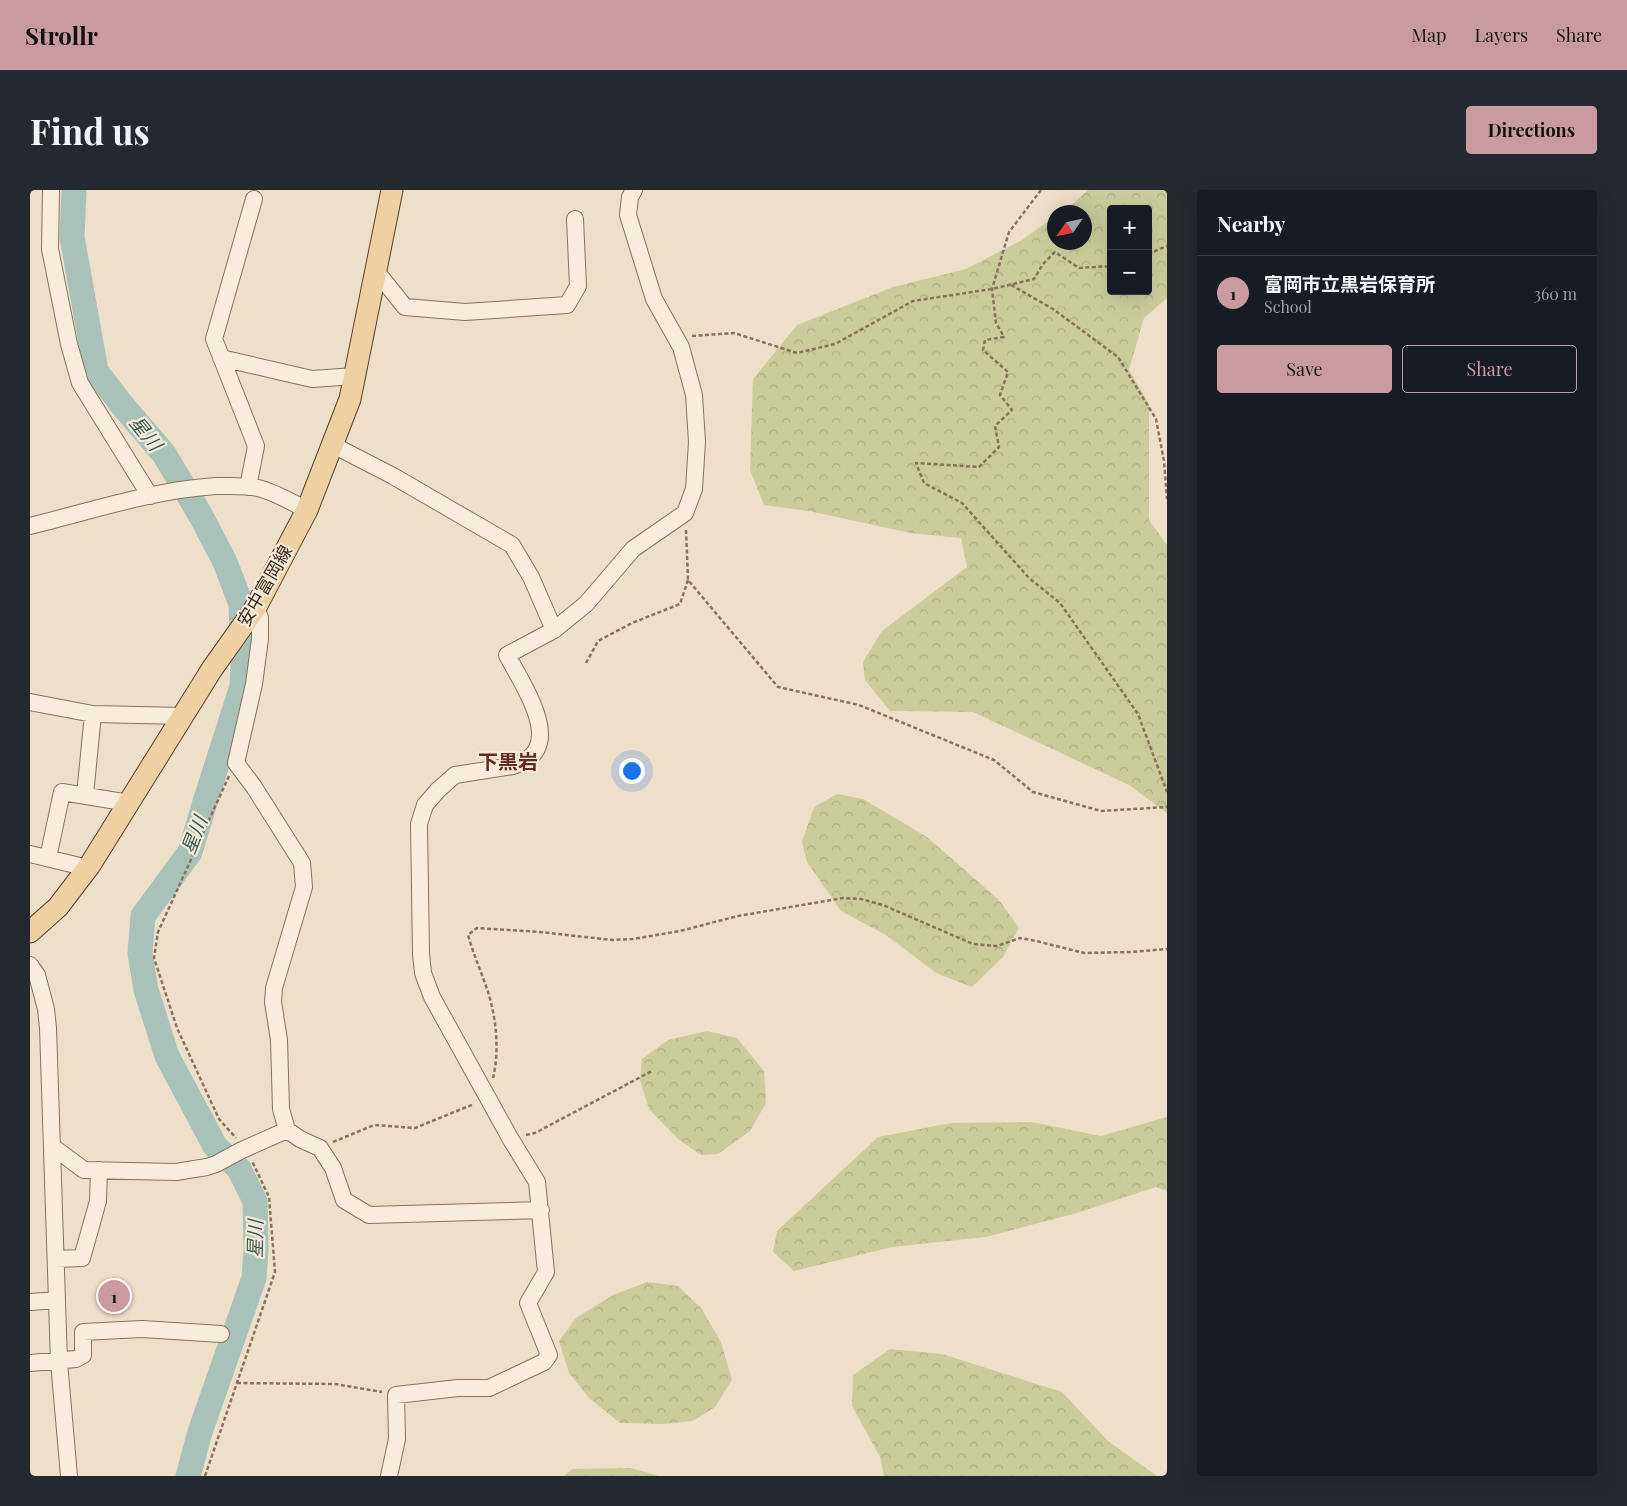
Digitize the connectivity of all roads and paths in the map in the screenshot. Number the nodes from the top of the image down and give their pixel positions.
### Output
1 (51, 190) edge
2 (392, 190) edge
3 (634, 190) edge
4 (1042, 190) edge
5 (254, 200) dead end
6 (575, 219) dead end
7 (1167, 246) edge
8 (1152, 252) edge
9 (1107, 266) edge
10 (376, 271) junction
11 (1010, 285) junction
12 (992, 289) junction
13 (675, 337) junction
14 (221, 358) junction
15 (355, 376) junction
16 (333, 445) junction
17 (248, 487) junction
18 (155, 494) junction
19 (1167, 499) edge
20 (307, 510) junction
21 (685, 513) junction
22 (30, 526) edge
23 (688, 580) junction
24 (254, 610) junction
25 (554, 630) junction
26 (586, 663) dead end
27 (30, 702) edge
28 (93, 714) junction
29 (183, 716) junction
30 (236, 763) junction
31 (1167, 792) edge
32 (85, 795) junction
33 (129, 803) junction
34 (1167, 807) edge
35 (30, 854) edge
36 (48, 858) junction
37 (88, 868) junction
38 (30, 932) edge
39 (1167, 949) edge
40 (30, 965) edge
41 (652, 1071) dead end
42 (487, 1098) junction
43 (287, 1130) junction
44 (510, 1138) junction
45 (53, 1147) junction
46 (320, 1148) junction
47 (243, 1150) junction
48 (99, 1170) junction
49 (541, 1210) junction
50 (56, 1259) junction
51 (57, 1300) junction
52 (30, 1302) edge
53 (222, 1334) dead end
54 (59, 1362) junction
55 (30, 1363) edge
56 (236, 1383) junction
57 (396, 1395) junction
58 (69, 1476) edge
59 (205, 1476) edge
60 (389, 1476) edge

1 - 18 street
2 - 10 main road, 安中富岡線
3 - 13 street
4 - 12 path
5 - 14 street
6 - 10 street
7 - 8 path
9 - 11 path
10 - 15 main road, 安中富岡線
11 - 12 path
11 - 19 path
12 - 13 path
12 - 31 path
13 - 21 street
14 - 15 street
14 - 17 street
15 - 16 main road, 安中富岡線
16 - 20 main road, 安中富岡線
16 - 25 street
17 - 18 street
17 - 20 street
18 - 22 street
20 - 24 main road, 安中富岡線
21 - 23 path
21 - 25 street
23 - 26 path
23 - 34 path
24 - 29 main road, 安中富岡線
24 - 30 street
25 - 42 street
27 - 28 street
28 - 29 street
28 - 32 street
29 - 33 main road, 安中富岡線
30 - 43 street
30 - 47 path
32 - 33 street
32 - 36 street
33 - 37 main road, 安中富岡線
35 - 36 street
36 - 37 street
37 - 38 main road, 安中富岡線
39 - 42 path
40 - 45 street
41 - 44 path
42 - 44 street
42 - 46 path
43 - 46 street
43 - 47 street
44 - 49 street
45 - 48 street
45 - 50 street
46 - 49 street
47 - 48 street
47 - 56 path
48 - 50 street
49 - 57 street
50 - 51 street
51 - 52 street
51 - 54 street
53 - 54 street
54 - 55 street
54 - 58 street
56 - 57 path
56 - 59 path
57 - 60 street

